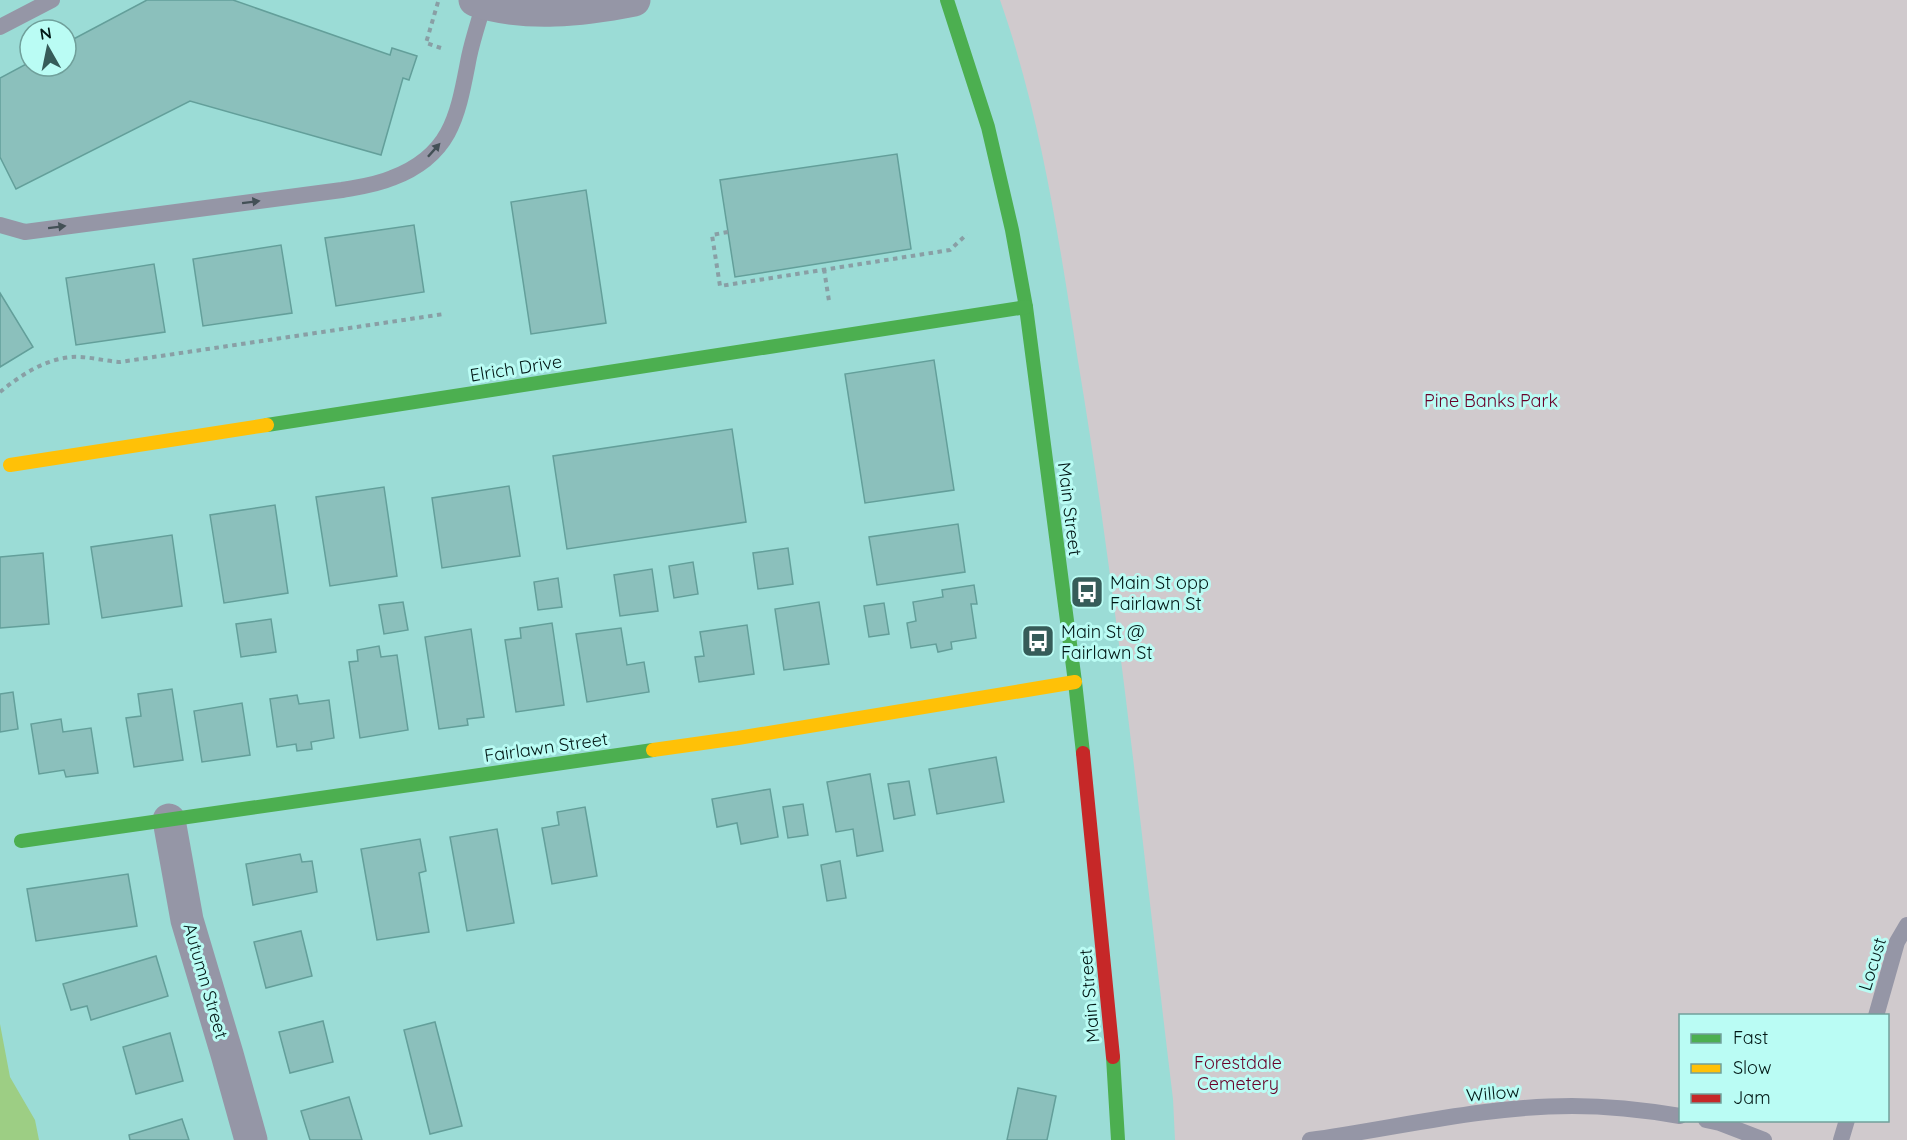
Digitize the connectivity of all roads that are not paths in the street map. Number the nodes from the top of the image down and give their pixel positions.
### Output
1 (52, 0) edge
2 (634, 0) edge
3 (947, 0) edge
4 (480, 1) edge
5 (0, 27) edge
6 (0, 225) edge
7 (1026, 307) junction
8 (10, 465) dead end
9 (1075, 682) junction
10 (170, 820) junction
11 (21, 841) dead end
12 (1907, 925) edge
13 (1877, 1014) edge
14 (1679, 1116) edge
15 (1715, 1122) edge
16 (1846, 1122) edge
17 (1364, 1136) edge
18 (251, 1140) edge
19 (1118, 1140) edge
20 (1310, 1140) edge
21 (1764, 1140) edge
22 (1841, 1140) edge

1 - 5 lane
2 - 4 street
3 - 7 street, Main Street
6 -> 4 lane
7 - 8 street, Elrich Drive
7 - 9 street, Main Street
9 - 10 street, Fairlawn Street
9 - 19 street, Main Street
10 - 11 street, Fairlawn Street
10 - 18 street, Autumn Street
12 - 13 lane, Locust
14 - 17 lane, Willow
15 - 21 lane
16 - 22 lane
17 - 20 lane, Willow

